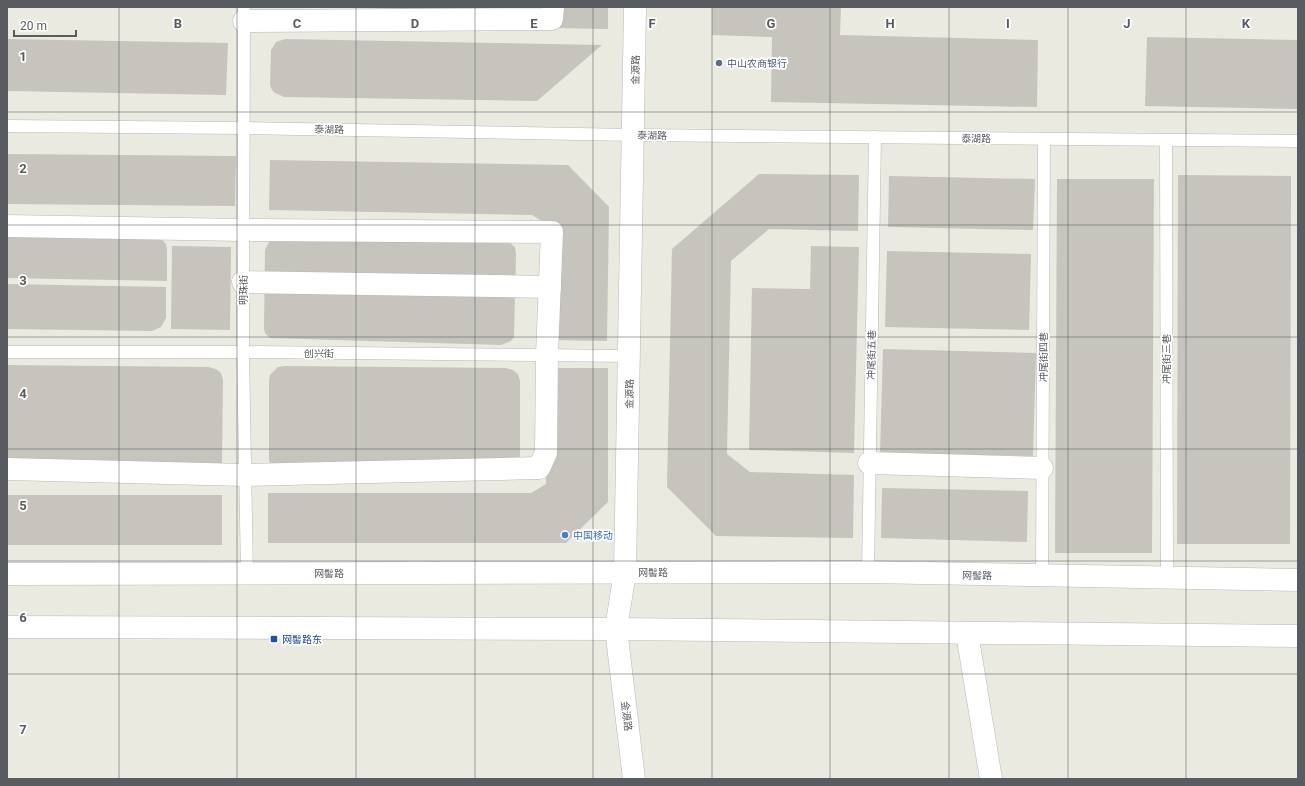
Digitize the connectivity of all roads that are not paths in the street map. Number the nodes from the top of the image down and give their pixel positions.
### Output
1 (552, 7) edge
2 (635, 7) edge
3 (244, 14) edge
4 (7, 126) edge
5 (243, 128) junction
6 (634, 135) junction
7 (874, 137) junction
8 (1044, 139) junction
9 (1166, 140) junction
10 (1298, 141) edge
11 (7, 226) edge
12 (243, 230) junction
13 (243, 282) junction
14 (550, 287) junction
15 (7, 352) edge
16 (243, 352) junction
17 (547, 354) junction
18 (630, 356) junction
19 (869, 463) junction
20 (1042, 468) junction
21 (7, 469) edge
22 (245, 475) junction
23 (625, 572) junction
24 (868, 572) junction
25 (7, 574) edge
26 (247, 574) junction
27 (1042, 576) junction
28 (1167, 578) junction
29 (1298, 580) edge
30 (7, 627) edge
31 (616, 629) junction
32 (968, 633) junction
33 (1298, 636) edge
34 (634, 779) edge
35 (991, 779) edge

1 - 3 street
2 - 6 street, 金源路
3 - 5 lane, 明珠街
4 - 5 lane, 泰湖路
5 - 6 lane, 泰湖路
5 - 12 lane, 明珠街
6 - 7 lane, 泰湖路
6 - 18 street, 金源路
7 - 8 lane, 泰湖路
7 - 19 lane, 冲尾街五巷
8 - 9 lane, 泰湖路
8 - 20 lane, 冲尾街四巷
9 - 10 lane, 泰湖路
9 - 28 lane, 冲尾街三巷
11 - 12 street
12 - 13 lane, 明珠街
12 - 14 street
13 - 14 street
13 - 16 lane, 明珠街
14 - 17 street
15 - 16 lane, 创兴街
16 - 17 lane, 创兴街
16 - 22 lane, 明珠街
17 - 18 lane, 创兴街
17 - 22 street
18 - 23 street, 金源路
19 - 20 street
19 - 24 lane, 冲尾街五巷
20 - 27 lane, 冲尾街四巷
21 - 22 street
22 - 26 lane, 明珠街
23 - 24 street, 网髻路
23 - 26 street, 网髻路
23 - 31 street, 金源路
24 - 27 street, 网髻路
25 - 26 street, 网髻路
27 - 28 street, 网髻路
28 - 29 street, 网髻路
30 - 31 street
31 - 32 street
31 - 34 street, 金源路
32 - 33 street
32 - 35 street

